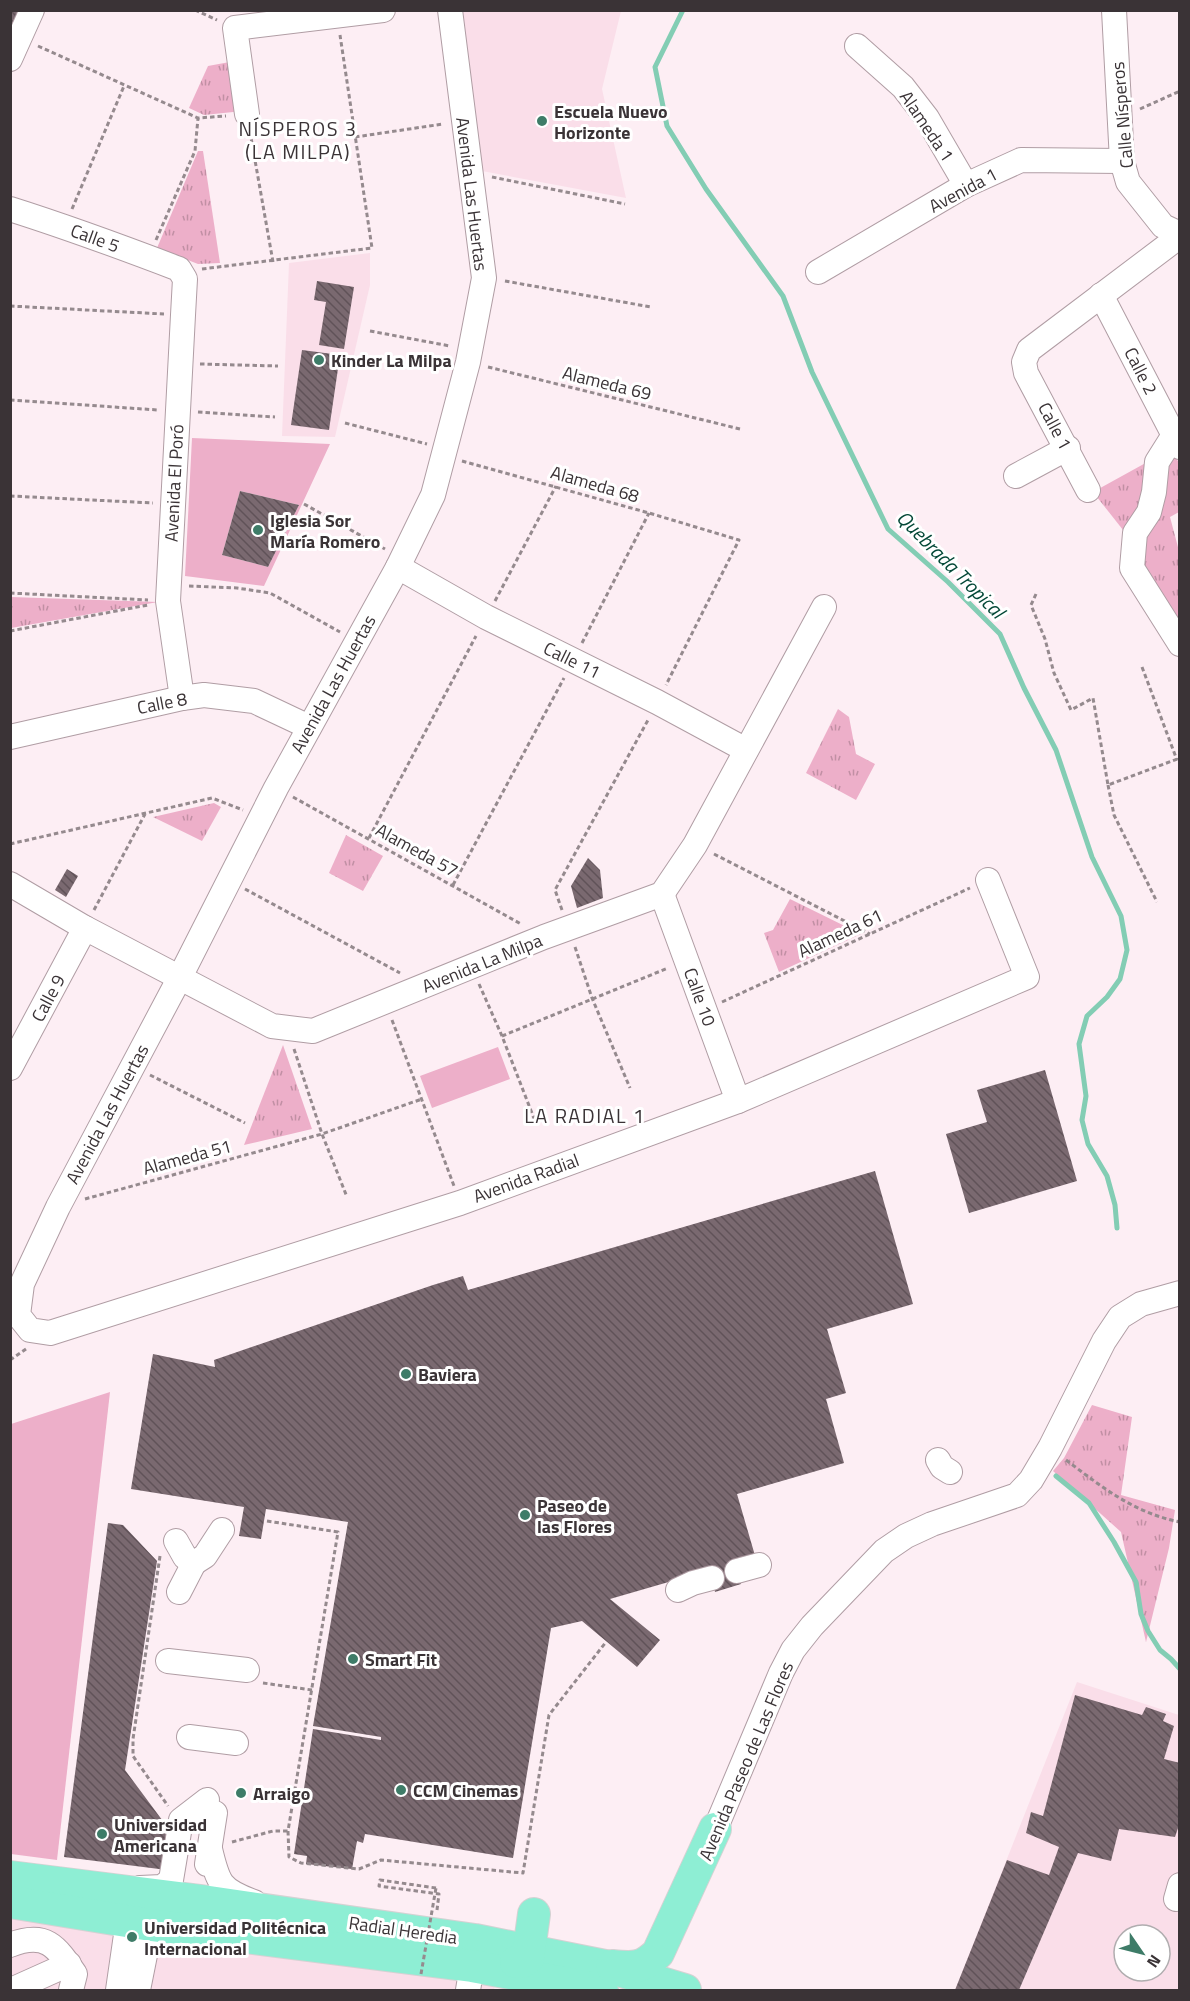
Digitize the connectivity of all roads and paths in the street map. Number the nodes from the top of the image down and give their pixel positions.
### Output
1 (32, 10) edge
2 (383, 10) edge
3 (450, 10) edge
4 (1114, 10) edge
5 (338, 17) junction
6 (857, 46) dead end
7 (13, 51) edge
8 (124, 86) junction
9 (1179, 91) edge
10 (247, 114) junction
11 (198, 118) junction
12 (1120, 119) junction
13 (463, 121) junction
14 (354, 138) junction
15 (1122, 161) junction
16 (470, 172) junction
17 (966, 185) junction
18 (625, 204) dead end
19 (10, 209) edge
20 (64, 226) junction
21 (1179, 235) edge
22 (148, 257) junction
23 (273, 262) junction
24 (179, 269) junction
25 (818, 272) dead end
26 (484, 278) junction
27 (1101, 295) junction
28 (10, 306) edge
29 (651, 307) dead end
30 (183, 315) junction
31 (370, 331) dead end
32 (469, 356) junction
33 (180, 364) junction
34 (278, 366) dead end
35 (10, 400) edge
36 (178, 411) junction
37 (275, 417) dead end
38 (345, 423) dead end
39 (740, 429) dead end
40 (1178, 438) edge
41 (1068, 448) junction
42 (445, 452) junction
43 (1016, 476) dead end
44 (556, 486) junction
45 (1088, 490) dead end
46 (10, 496) edge
47 (173, 504) junction
48 (304, 504) dead end
49 (649, 513) junction
50 (400, 563) junction
51 (10, 593) edge
52 (168, 593) junction
53 (1036, 594) dead end
54 (824, 607) dead end
55 (486, 617) junction
56 (10, 631) edge
57 (357, 642) junction
58 (1179, 644) edge
59 (573, 661) junction
60 (1142, 667) dead end
61 (182, 698) junction
62 (657, 702) junction
63 (309, 727) junction
64 (10, 737) edge
65 (746, 750) junction
66 (1178, 759) edge
67 (1108, 785) junction
68 (276, 788) junction
69 (145, 813) junction
70 (262, 817) junction
71 (369, 838) junction
72 (10, 844) edge
73 (695, 845) junction
74 (228, 880) junction
75 (988, 880) joint
76 (10, 884) edge
77 (453, 885) junction
78 (662, 894) junction
79 (1157, 902) dead end
80 (85, 928) junction
81 (569, 929) junction
82 (870, 934) junction
83 (544, 937) junction
84 (686, 961) junction
85 (471, 967) junction
86 (179, 979) junction
87 (425, 986) junction
88 (592, 998) junction
89 (385, 1002) junction
90 (704, 1010) junction
91 (288, 1029) junction
92 (502, 1036) junction
93 (132, 1066) junction
94 (10, 1068) edge
95 (630, 1088) dead end
96 (422, 1099) junction
97 (738, 1101) junction
98 (535, 1121) dead end
99 (245, 1123) dead end
100 (322, 1134) junction
101 (347, 1197) dead end
102 (460, 1203) junction
103 (58, 1207) junction
104 (1179, 1293) edge
105 (18, 1315) joint
106 (1050, 1448) junction
107 (267, 1521) dead end
108 (1179, 1522) edge
109 (222, 1530) dead end
110 (168, 1546) joint
111 (194, 1563) junction
112 (712, 1578) dead end
113 (678, 1590) dead end
114 (179, 1592) dead end
115 (606, 1642) dead end
116 (168, 1661) dead end
117 (247, 1670) dead end
118 (189, 1737) dead end
119 (236, 1743) dead end
120 (210, 1806) junction
121 (170, 1809) dead end
122 (715, 1829) junction
123 (288, 1831) junction
124 (233, 1840) dead end
125 (210, 1849) junction
126 (10, 1877) edge
127 (68, 1884) junction
128 (10, 1890) edge
129 (193, 1900) junction
130 (10, 1902) edge
131 (285, 1912) junction
132 (139, 1923) junction
133 (255, 1924) junction
134 (432, 1934) junction
135 (14, 1942) edge
136 (379, 1954) junction
137 (526, 1957) junction
138 (69, 1964) junction
139 (421, 1974) dead end
140 (470, 1978) edge
141 (604, 1978) edge
142 (664, 1988) edge
143 (11, 1990) edge
144 (71, 1990) edge
145 (118, 1990) edge
146 (138, 1990) edge

1 - 7 street
2 - 5 street
3 - 13 street, Avenida Las Huertas
4 - 12 street, Calle Nísperos
5 - 10 street
5 - 14 path
6 - 17 street, Alameda 1
7 - 8 path
8 - 11 path
8 - 20 path
9 - 12 path
10 - 11 path
10 - 23 path
11 - 22 path
12 - 15 street, Calle Nísperos
13 - 14 path
13 - 16 street, Avenida Las Huertas
14 - 23 path
15 - 17 street, Avenida 1
15 - 21 street, Calle Nísperos
16 - 18 path
16 - 26 street, Avenida Las Huertas
17 - 25 street, Avenida 1
19 - 20 street, Calle 5
20 - 22 street, Calle 5
21 - 27 street
22 - 24 street, Calle 5
23 - 24 path
24 - 30 street, Avenida El Poró
26 - 29 path
26 - 32 street, Avenida Las Huertas
27 - 40 street, Calle 2
27 - 41 street, Calle 1
28 - 30 path
30 - 33 street, Avenida El Poró
31 - 32 path, Alameda 69
32 - 39 path, Alameda 69
32 - 42 street, Avenida Las Huertas
33 - 34 path
33 - 36 street, Avenida El Poró
35 - 36 path
36 - 37 path
36 - 47 street, Avenida El Poró
38 - 42 path, Alameda 68
40 - 58 street
41 - 43 street
41 - 45 street, Calle 1
42 - 44 path, Alameda 68
42 - 50 street, Avenida Las Huertas
44 - 49 path, Alameda 68
44 - 55 path
46 - 47 path
47 - 52 street, Avenida El Poró
48 - 50 path
49 - 59 path
49 - 62 path, Alameda 68
50 - 55 street, Calle 11
50 - 57 street, Avenida Las Huertas
51 - 52 path
52 - 56 path
52 - 57 path
52 - 61 street, Avenida El Poró
53 - 67 path
54 - 65 street
55 - 59 street, Calle 11
55 - 71 path
57 - 63 street, Avenida Las Huertas
59 - 62 street, Calle 11
59 - 77 path
60 - 66 path
61 - 63 street, Calle 8
61 - 64 street, Calle 8
62 - 65 street, Calle 11
62 - 81 path
63 - 68 street, Avenida Las Huertas
65 - 73 street
66 - 67 path
67 - 79 path
68 - 70 street, Avenida Las Huertas
68 - 71 path, Alameda 57
69 - 70 path
69 - 72 path
69 - 80 path
70 - 74 street, Avenida Las Huertas
71 - 77 path, Alameda 57
73 - 78 street
73 - 82 path
74 - 86 street, Avenida Las Huertas
74 - 87 path
75 - 82 path, Alameda 61
75 - 97 street, Avenida Radial
76 - 80 street, Avenida La Milpa
77 - 83 path, Alameda 57
78 - 81 street, Avenida La Milpa
78 - 84 street, Calle 10
80 - 86 street, Avenida La Milpa
80 - 94 street, Calle 9
81 - 83 street, Avenida La Milpa
81 - 88 path
82 - 90 path, Alameda 61
83 - 85 street, Avenida La Milpa
84 - 88 path
84 - 90 street, Calle 10
85 - 87 street, Avenida La Milpa
85 - 92 path
86 - 91 street, Avenida La Milpa
86 - 93 street, Avenida Las Huertas
87 - 89 street, Avenida La Milpa
88 - 92 path
88 - 95 path
89 - 91 street, Avenida La Milpa
89 - 96 path
90 - 97 street, Calle 10
91 - 100 path
92 - 98 path
93 - 99 path
93 - 103 street, Avenida Las Huertas
96 - 100 path, Alameda 51
96 - 102 path
97 - 102 street, Avenida Radial
100 - 101 path
100 - 103 path, Alameda 51
102 - 105 street, Avenida Radial
103 - 105 street, Avenida Las Huertas
104 - 106 street, Avenida Paseo de Las Flores
106 - 108 path
106 - 122 street, Avenida Paseo de Las Flores
107 - 123 path
109 - 111 street
110 - 111 street
110 - 121 path
111 - 114 street
112 - 113 street
115 - 123 path
116 - 117 street
118 - 119 street
120 - 125 street
120 - 127 street
120 - 129 street
122 - 141 main road
122 - 142 street, Avenida Paseo de Las Flores
123 - 124 path
125 - 129 street
125 - 131 street
126 - 127 main road, Radial Heredia
127 - 129 main road, Radial Heredia
128 - 129 main road
129 - 131 main road, Radial Heredia
129 - 133 main road
130 - 132 main road, Radial Heredia
131 - 134 main road, Radial Heredia
132 - 136 main road, Radial Heredia
132 - 145 street
132 - 146 street
133 - 136 main road
133 - 137 main road
134 - 137 main road, Radial Heredia
134 - 139 path, bridge
135 - 138 street
136 - 140 main road, Radial Heredia
137 - 141 main road, Radial Heredia
137 - 141 main road
137 - 142 main road
138 - 143 street
138 - 144 street
140 - 141 main road, Radial Heredia
141 - 142 main road, Radial Heredia

